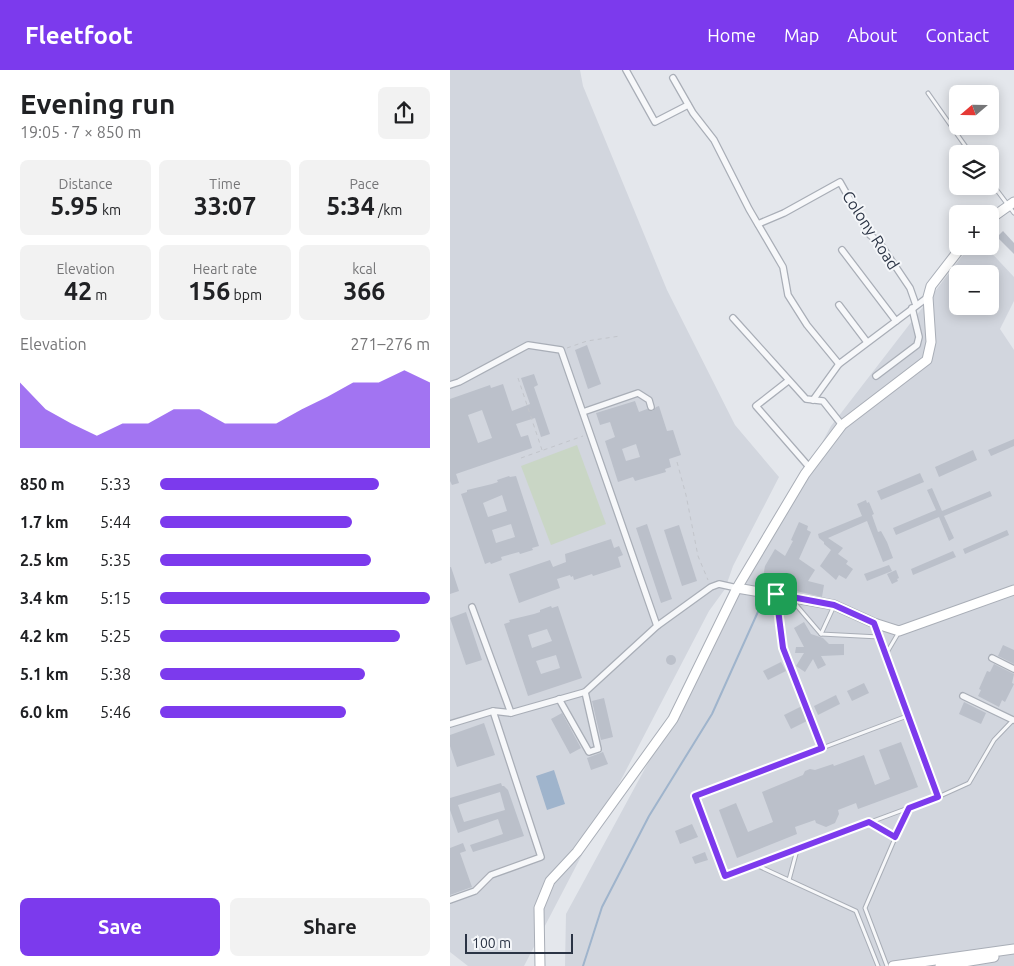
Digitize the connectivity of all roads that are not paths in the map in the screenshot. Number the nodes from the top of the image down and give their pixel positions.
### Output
1 (626, 70) edge
2 (673, 78) dead end
3 (928, 93) dead end
4 (688, 105) junction
5 (965, 145) edge
6 (999, 192) edge
7 (1012, 207) edge
8 (999, 214) edge
9 (758, 224) junction
10 (842, 250) dead end
11 (954, 255) edge
12 (928, 297) junction
13 (839, 305) dead end
14 (914, 307) junction
15 (733, 318) dead end
16 (896, 321) junction
17 (867, 342) junction
18 (839, 364) junction
19 (876, 376) dead end
20 (788, 381) junction
21 (450, 385) edge
22 (813, 400) junction
23 (651, 406) dead end
24 (583, 412) junction
25 (842, 424) junction
26 (810, 468) junction
27 (737, 588) junction
28 (1014, 590) edge
29 (789, 598) junction
30 (834, 605) junction
31 (472, 607) dead end
32 (874, 623) junction
33 (656, 626) junction
34 (899, 631) junction
35 (821, 634) junction
36 (879, 637) junction
37 (886, 654) junction
38 (992, 658) dead end
39 (1014, 669) edge
40 (585, 692) junction
41 (963, 696) dead end
42 (559, 699) junction
43 (493, 711) junction
44 (511, 713) junction
45 (908, 716) junction
46 (1014, 719) edge
47 (450, 724) edge
48 (938, 797) junction
49 (909, 808) junction
50 (869, 822) junction
51 (895, 837) junction
52 (797, 849) junction
53 (756, 865) junction
54 (789, 880) junction
55 (450, 900) edge
56 (1014, 949) edge
57 (1014, 954) edge
58 (540, 966) edge
59 (878, 966) edge
60 (887, 966) edge
61 (893, 966) edge
62 (940, 966) edge

1 - 4 street
2 - 4 street
3 - 5 lane
4 - 9 street
6 - 7 lane
7 - 8 street
9 - 14 street, Colony Road
9 - 18 street
10 - 16 street
11 - 12 street
12 - 14 street
12 - 25 street
13 - 17 street
14 - 16 street
14 - 19 street
15 - 20 street
16 - 17 street
17 - 18 street
18 - 22 street
20 - 22 street
20 - 26 street
21 - 24 street
22 - 25 street
23 - 24 street
24 - 33 street
25 - 26 street
26 - 27 street
27 - 29 street
27 - 33 street
27 - 58 street
28 - 34 street
29 - 30 street
29 - 35 lane
30 - 32 street
30 - 35 lane
31 - 44 street
32 - 34 street
32 - 36 lane
33 - 40 street
34 - 37 lane
35 - 36 lane
36 - 37 lane
37 - 45 lane
38 - 39 street
40 - 42 street
40 - 42 street
41 - 46 street
42 - 44 street
43 - 44 street
43 - 47 street
43 - 55 street
45 - 48 lane
45 - 53 lane
46 - 48 lane
48 - 49 lane
49 - 50 lane
49 - 51 lane
50 - 51 lane
50 - 52 lane
51 - 60 lane
52 - 53 lane
52 - 54 lane
53 - 54 lane
54 - 59 lane
56 - 61 street
57 - 62 street

